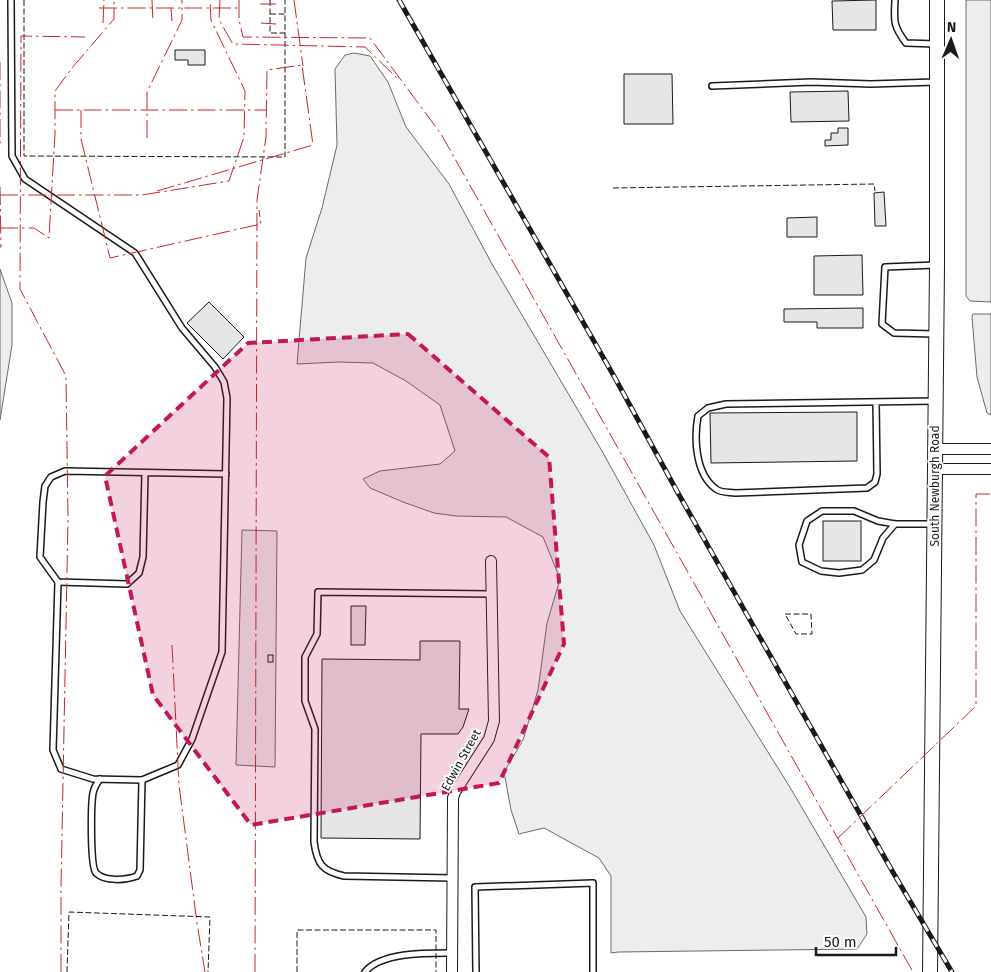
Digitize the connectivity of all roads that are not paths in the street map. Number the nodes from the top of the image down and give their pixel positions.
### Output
1 (11, 0) edge
2 (895, 0) edge
3 (937, 0) edge
4 (937, 44) junction
5 (937, 82) junction
6 (712, 86) dead end
7 (937, 265) junction
8 (936, 334) junction
9 (936, 401) junction
10 (876, 402) junction
11 (935, 448) junction
12 (991, 449) edge
13 (935, 469) junction
14 (991, 469) edge
15 (145, 473) junction
16 (226, 474) junction
17 (895, 524) junction
18 (935, 524) junction
19 (491, 560) dead end
20 (58, 582) junction
21 (491, 594) junction
22 (100, 779) junction
23 (142, 780) junction
24 (452, 878) junction
25 (452, 953) junction
26 (365, 972) edge
27 (452, 972) edge
28 (476, 972) edge
29 (594, 972) edge
30 (930, 972) edge

1 - 16 lane
2 - 4 lane
3 - 4 main road, South Newburgh Road
4 - 5 main road, South Newburgh Road
5 - 6 lane
5 - 7 main road, South Newburgh Road
7 - 8 main road, South Newburgh Road
7 - 8 lane
8 - 9 main road, South Newburgh Road
9 - 10 lane
9 - 11 main road, South Newburgh Road
10 - 10 lane
11 - 12 street
11 - 13 main road, South Newburgh Road
13 - 14 street
13 - 18 main road, South Newburgh Road
15 - 16 lane
15 - 20 lane
15 - 20 lane
16 - 23 lane
17 - 17 lane
17 - 18 lane
18 - 30 main road, South Newburgh Road
19 - 21 street, Edwin Street
20 - 22 lane
21 - 24 street, Edwin Street
21 - 24 lane
22 - 23 lane
22 - 23 lane
24 - 25 street, Edwin Street
25 - 26 lane
25 - 27 street, Edwin Street
28 - 29 lane

